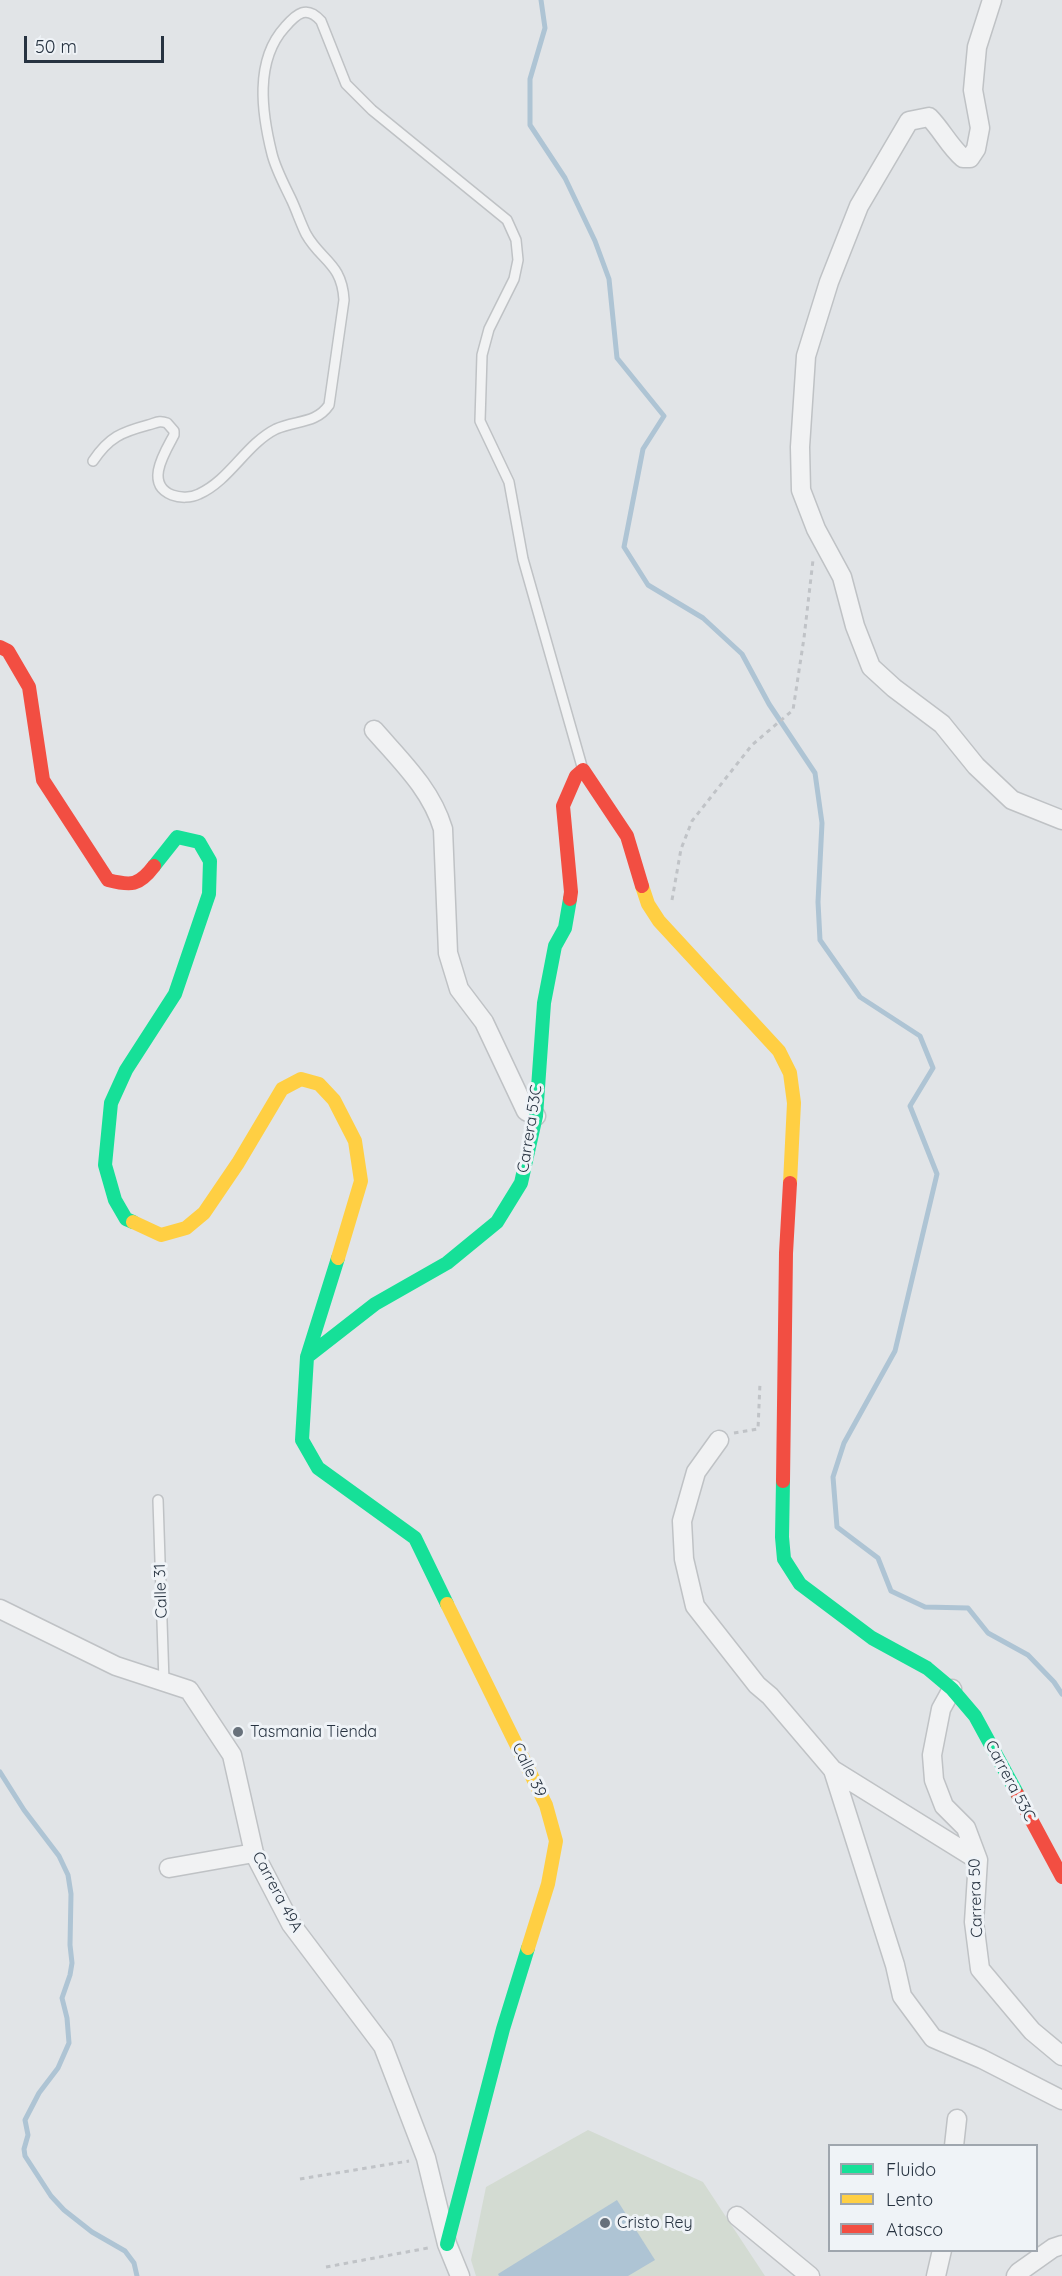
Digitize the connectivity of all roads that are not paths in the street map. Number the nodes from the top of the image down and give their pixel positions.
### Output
1 (992, 0) edge
2 (93, 461) dead end
3 (0, 647) edge
4 (374, 730) dead end
5 (583, 770) junction
6 (1062, 820) edge
7 (536, 1116) junction
8 (307, 1357) junction
9 (719, 1440) road end
10 (158, 1500) dead end
11 (0, 1609) edge
12 (164, 1682) junction
13 (952, 1689) junction
14 (833, 1770) junction
15 (254, 1853) junction
16 (978, 1860) junction
17 (170, 1868) dead end
18 (1062, 1877) edge
19 (1062, 2056) edge
20 (1062, 2100) edge
21 (957, 2119) dead end
22 (954, 2144) edge
23 (737, 2216) dead end
24 (447, 2244) junction
25 (1062, 2245) edge
26 (942, 2252) edge
27 (460, 2276) edge
28 (810, 2276) edge
29 (936, 2276) edge
30 (1016, 2276) edge

1 - 6 street
2 - 5 lane
3 - 8 street, Calle 39
4 - 7 street
5 - 7 street, Carrera 53C
5 - 13 street, Carrera 53C
7 - 8 street, Carrera 53C
8 - 24 street, Calle 39
9 - 14 street
10 - 12 lane, Calle 31
11 - 12 street, Carrera 49A
12 - 15 street, Carrera 49A
13 - 16 street, Carrera 50
13 - 18 street, Carrera 53C
14 - 16 street
14 - 20 street
15 - 17 street
15 - 24 street, Carrera 49A
16 - 19 street, Carrera 50
21 - 22 street
23 - 28 street
24 - 27 street, Carrera 49A
25 - 30 street
26 - 29 street

